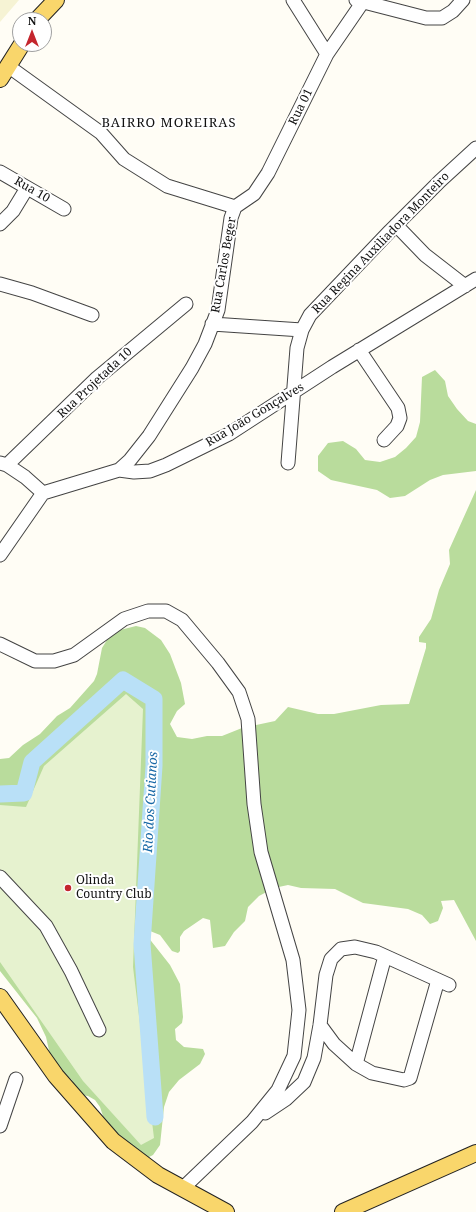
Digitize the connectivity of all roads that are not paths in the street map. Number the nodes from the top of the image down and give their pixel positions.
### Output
1 (56, 0) edge
2 (293, 0) edge
3 (463, 0) edge
4 (359, 1) edge
5 (45, 12) edge
6 (17, 52) edge
7 (327, 54) junction
8 (4, 72) edge
9 (474, 154) edge
10 (0, 172) edge
11 (27, 188) junction
12 (235, 207) junction
13 (64, 209) dead end
14 (0, 224) edge
15 (396, 225) junction
16 (471, 282) edge
17 (0, 284) edge
18 (186, 304) dead end
19 (92, 315) dead end
20 (212, 324) junction
21 (302, 330) junction
22 (359, 350) junction
23 (293, 393) junction
24 (384, 440) dead end
25 (288, 463) dead end
26 (4, 464) edge
27 (119, 470) junction
28 (42, 493) junction
29 (0, 555) edge
30 (0, 644) edge
31 (0, 877) edge
32 (385, 956) junction
33 (0, 997) edge
34 (320, 1025) junction
35 (99, 1030) dead end
36 (356, 1064) junction
37 (16, 1080) dead end
38 (252, 1122) junction
39 (0, 1126) edge
40 (476, 1153) edge
41 (182, 1189) junction
42 (226, 1212) edge
43 (344, 1212) edge

1 - 5 main road
2 - 7 street
3 - 4 street
4 - 7 street, Rua 01
6 - 8 main road
7 - 12 street, Rua 01
8 - 12 street, Rua Carlos Beger
9 - 15 street, Rua Regina Auxiliadora Monteiro
10 - 11 street, Rua 10
11 - 13 street, Rua 10
11 - 14 street
12 - 20 street, Rua Carlos Beger
15 - 16 street
15 - 21 street, Rua Regina Auxiliadora Monteiro
16 - 22 street, Rua João Gonçalves
17 - 19 street
18 - 26 street, Rua Projetada 10
20 - 21 street
20 - 27 street, Rua Carlos Beger
21 - 23 street, Rua Regina Auxiliadora Monteiro
22 - 23 street, Rua João Gonçalves
22 - 24 street
23 - 25 street, Rua Regina Auxiliadora Monteiro
23 - 27 street, Rua João Gonçalves
26 - 28 street
27 - 28 street, Rua João Gonçalves
28 - 29 street
30 - 38 street
31 - 35 street
32 - 34 street
32 - 36 street
32 - 36 street
33 - 41 main road
34 - 36 street
34 - 38 street
37 - 39 street
38 - 41 street
40 - 43 main road
41 - 42 main road

